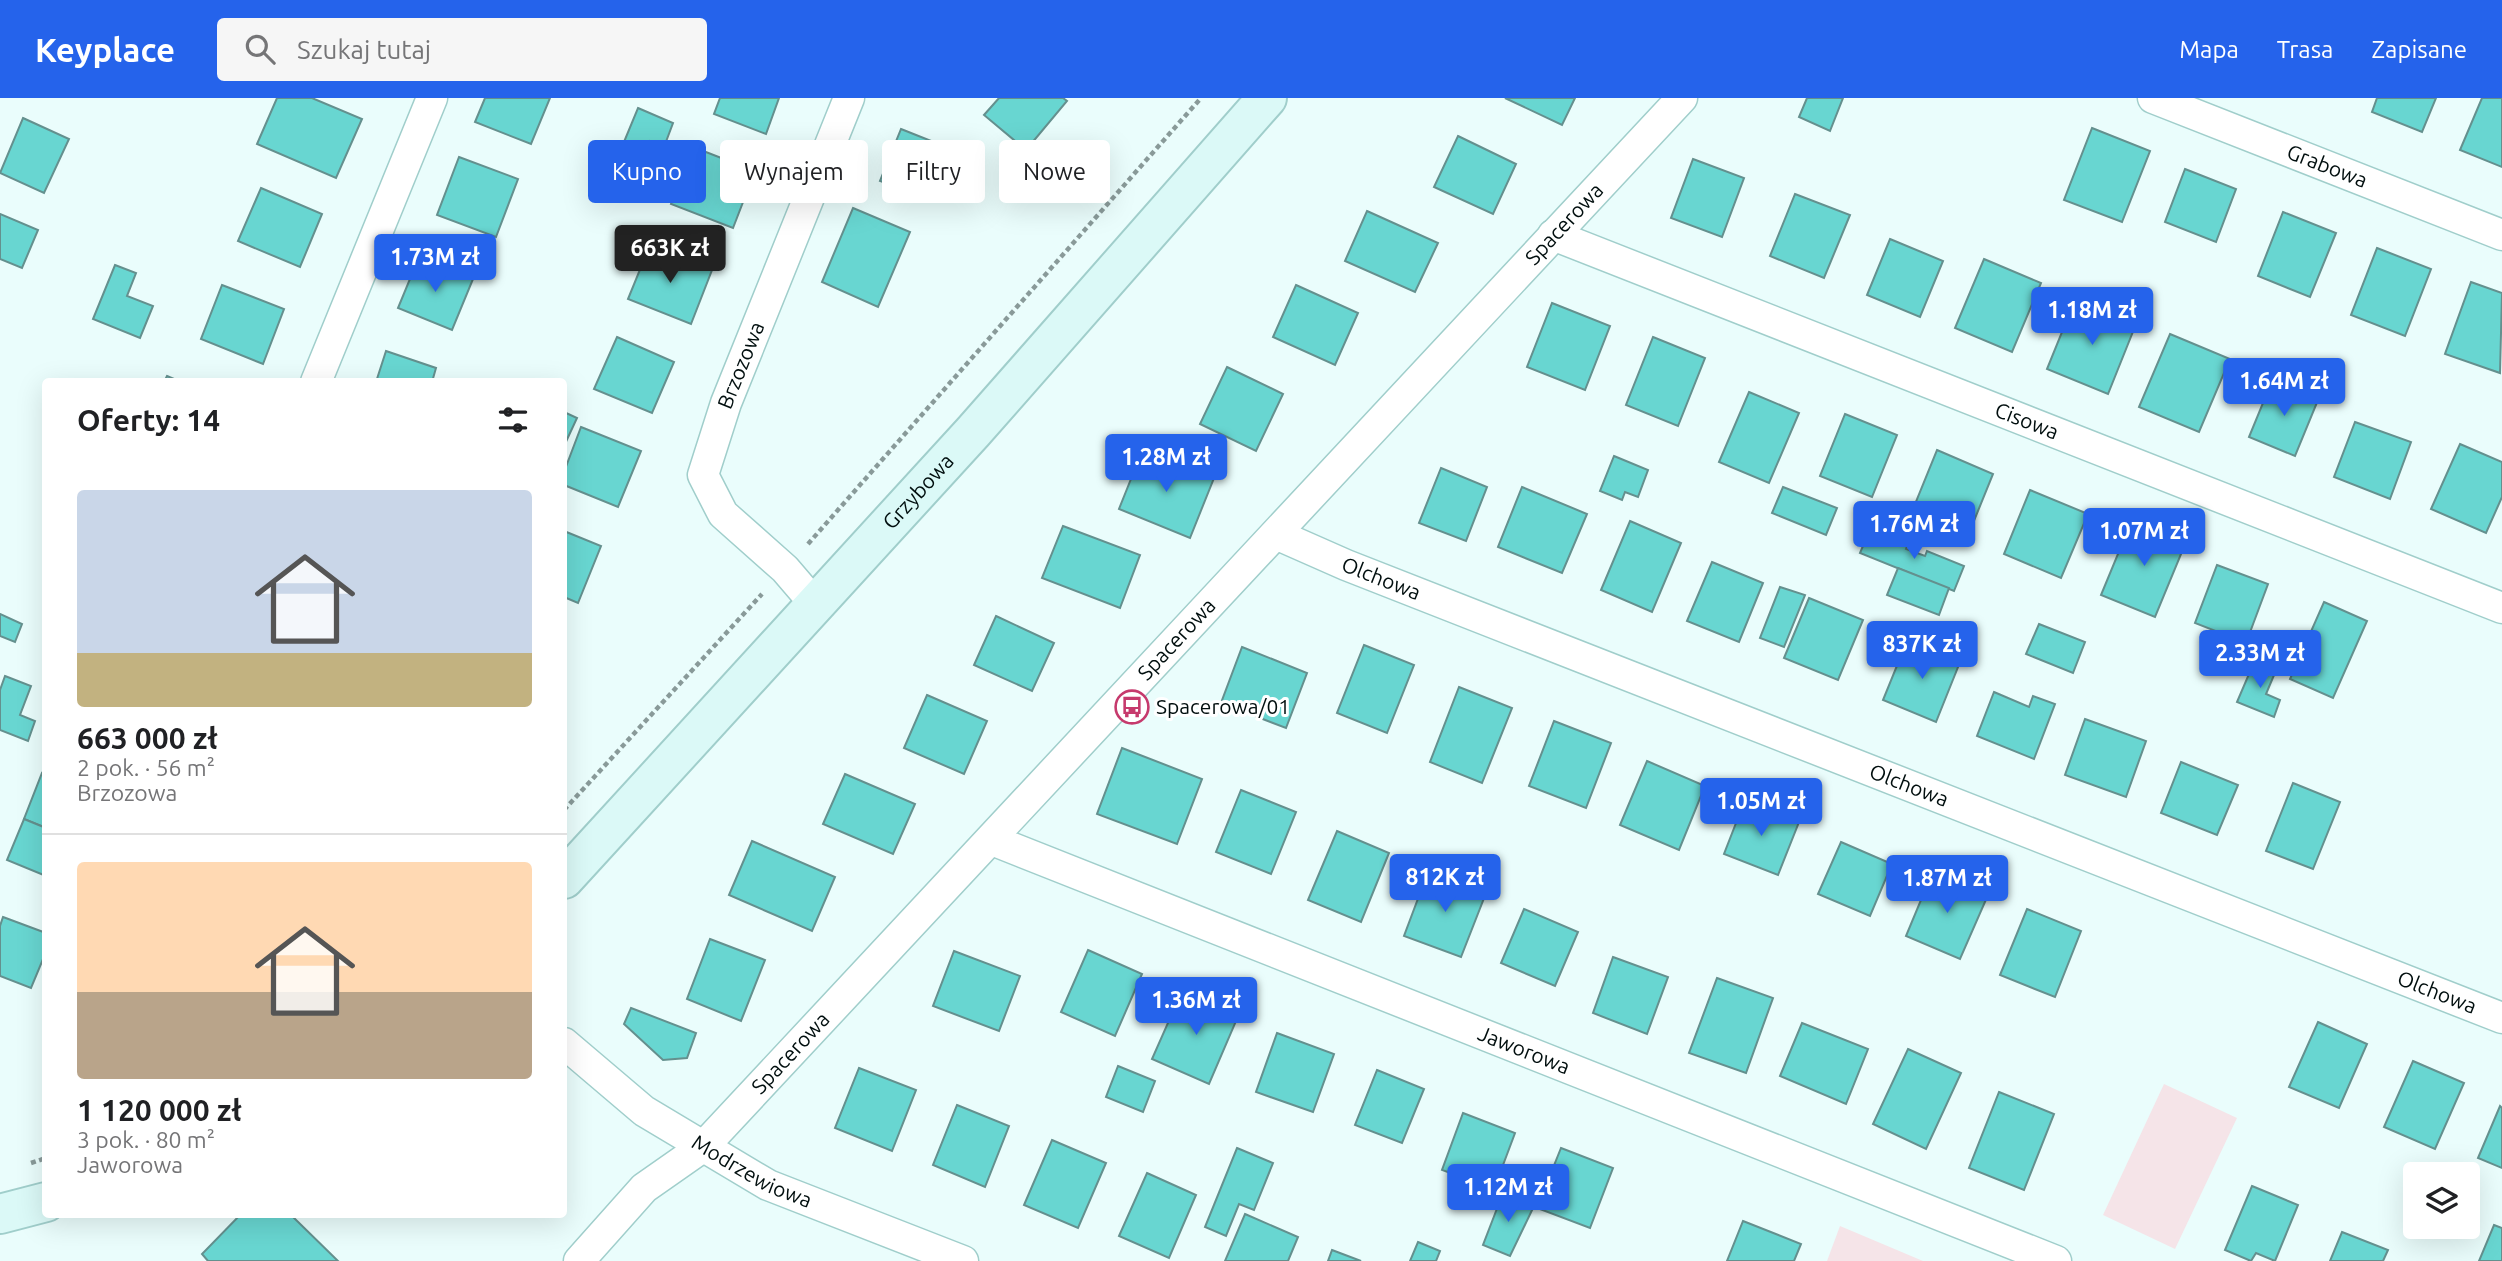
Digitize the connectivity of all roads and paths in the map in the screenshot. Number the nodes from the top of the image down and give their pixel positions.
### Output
1 (432, 98) edge
2 (849, 98) edge
3 (1201, 98) edge
4 (1267, 98) edge
5 (1682, 98) edge
6 (2153, 98) edge
7 (1553, 235) junction
8 (2502, 235) edge
9 (318, 378) edge
10 (1278, 534) junction
11 (785, 569) junction
12 (815, 604) junction
13 (2502, 608) edge
14 (567, 807) edge
15 (992, 840) junction
16 (567, 876) edge
17 (2502, 1018) edge
18 (567, 1046) edge
19 (704, 1146) junction
20 (42, 1203) edge
21 (0, 1214) edge
22 (579, 1261) edge
23 (963, 1261) edge
24 (2056, 1261) edge

1 - 9 street
2 - 11 street, Brzozowa
3 - 11 path
4 - 12 main road, Grzybowa
5 - 7 street, Spacerowa
6 - 8 street, Grabowa
7 - 10 street, Spacerowa
7 - 13 street, Cisowa
10 - 15 street, Spacerowa
10 - 17 street, Olchowa
11 - 12 street, Brzozowa
11 - 14 path
12 - 16 main road, Grzybowa
15 - 19 street, Spacerowa
15 - 24 street, Jaworowa
18 - 19 street, Modrzewiowa
19 - 22 street, Spacerowa
19 - 23 street, Modrzewiowa
20 - 21 main road

